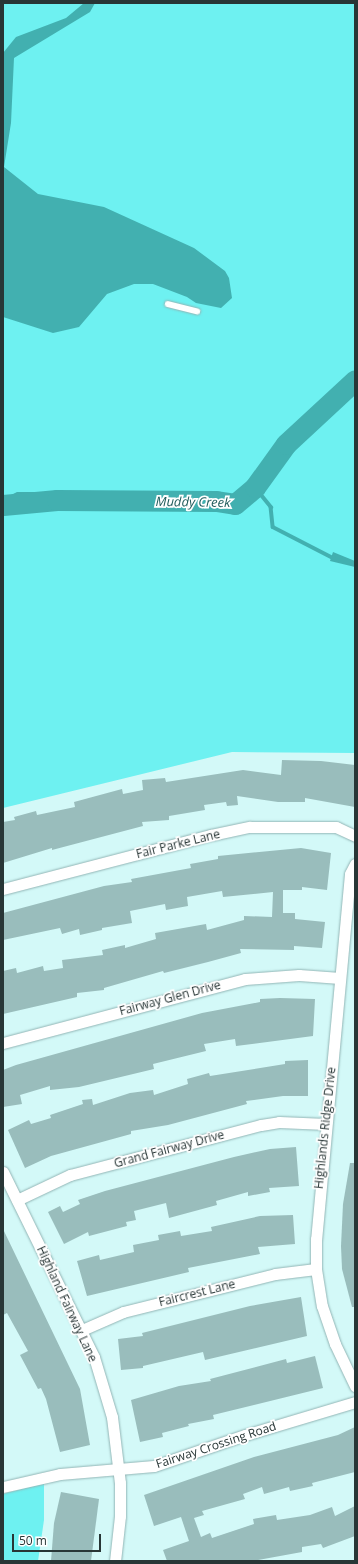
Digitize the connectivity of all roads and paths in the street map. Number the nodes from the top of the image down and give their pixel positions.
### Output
1 (168, 304) dead end
2 (197, 311) dead end
3 (355, 836) edge
4 (355, 864) edge
5 (3, 889) edge
6 (340, 978) junction
7 (3, 1043) edge
8 (326, 1124) junction
9 (3, 1172) edge
10 (17, 1200) junction
11 (316, 1269) junction
12 (82, 1330) junction
13 (355, 1386) edge
14 (355, 1402) edge
15 (119, 1470) junction
16 (3, 1487) edge
17 (115, 1561) edge

1 - 2 lane
3 - 5 street, Fair Parke Lane
4 - 6 street, Highlands Ridge Drive
6 - 7 street, Fairway Glen Drive
6 - 8 street, Highlands Ridge Drive
8 - 10 street, Grand Fairway Drive
8 - 11 street, Highlands Ridge Drive
9 - 10 street, Highland Fairway Lane
10 - 12 street, Highland Fairway Lane
11 - 12 street, Faircrest Lane
11 - 13 street, Highlands Ridge Drive
12 - 15 street, Highland Fairway Lane
14 - 15 street, Fairway Crossing Road
15 - 16 street, Fairway Crossing Road
15 - 17 street, Highland Fairway Lane

